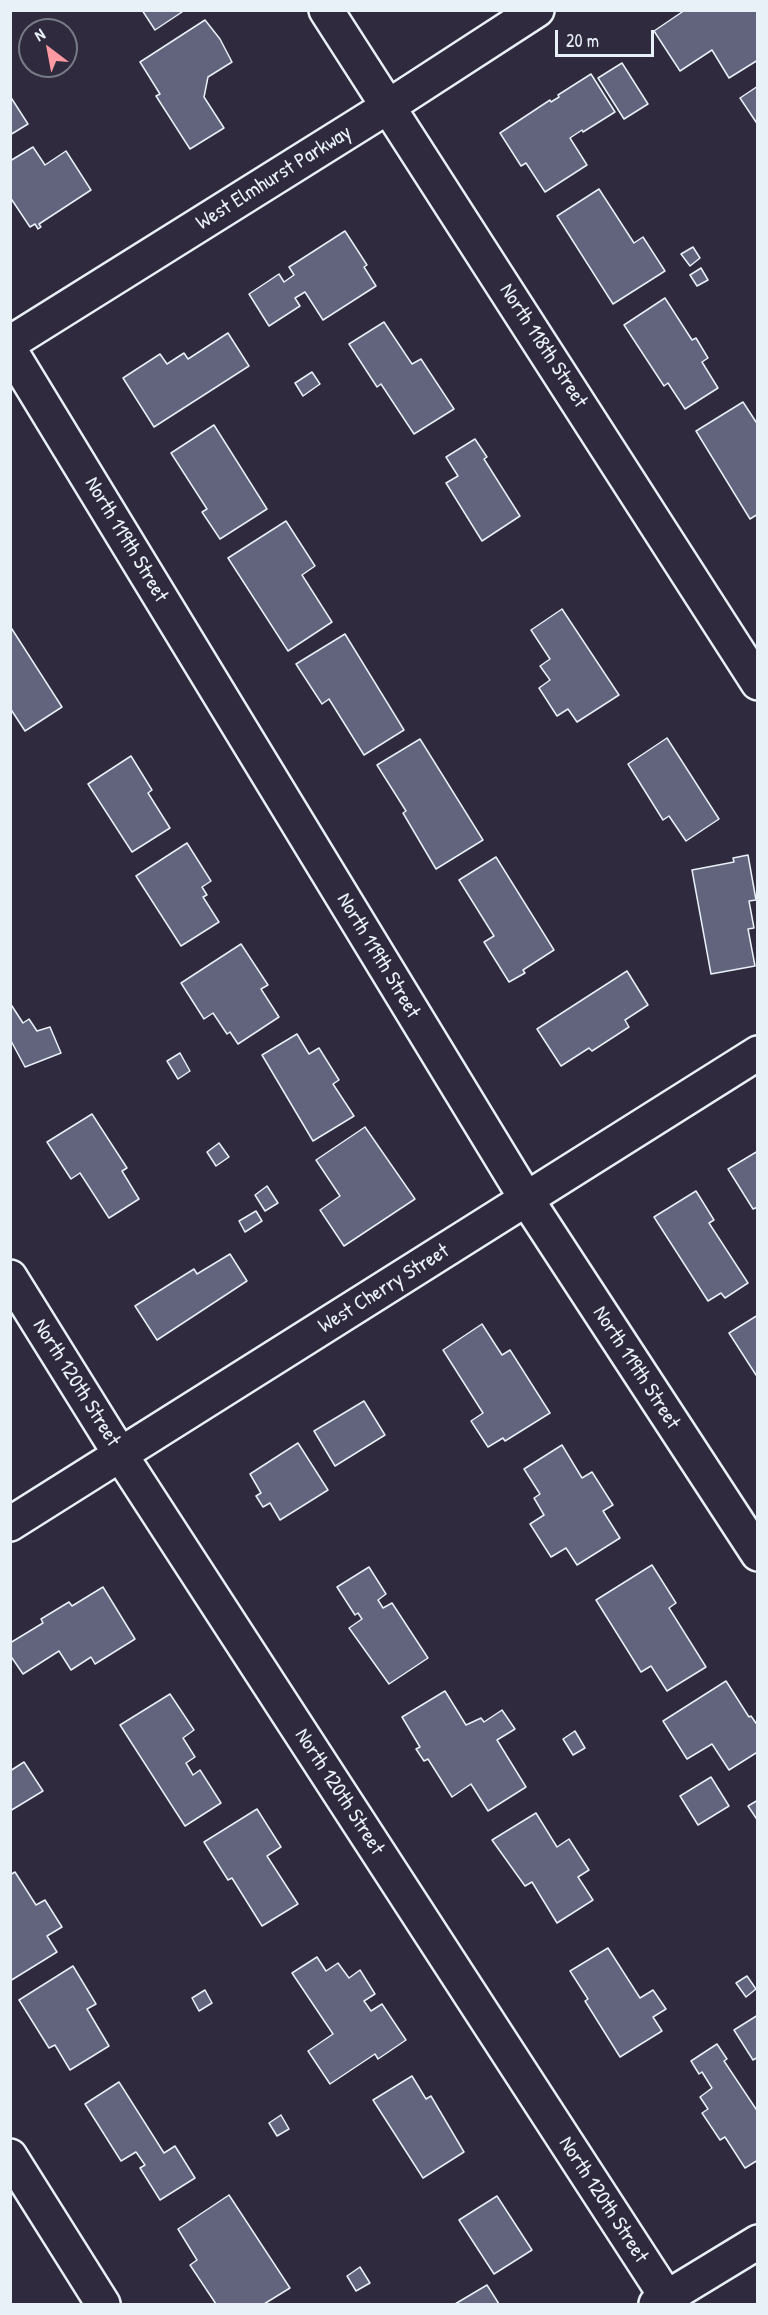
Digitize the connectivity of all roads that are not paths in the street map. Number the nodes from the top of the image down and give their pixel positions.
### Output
1 (326, 10) edge
2 (537, 10) edge
3 (389, 106) junction
4 (10, 343) edge
5 (10, 350) edge
6 (758, 683) edge
7 (758, 1053) edge
8 (527, 1200) junction
9 (10, 1277) edge
10 (120, 1454) junction
11 (10, 1524) edge
12 (758, 1554) edge
13 (10, 2156) edge
14 (758, 2242) edge
15 (665, 2302) edge
16 (103, 2304) edge

1 - 3 street, North 118th Street
2 - 3 street, West Elmhurst Parkway
3 - 4 street, West Elmhurst Parkway
3 - 6 street, North 118th Street
5 - 8 street, North 119th Street
7 - 8 street, West Cherry Street
8 - 10 street, West Cherry Street
8 - 12 street, North 119th Street
9 - 10 street, North 120th Street
10 - 11 street, West Cherry Street
10 - 15 street, North 120th Street
13 - 16 street
14 - 15 street

